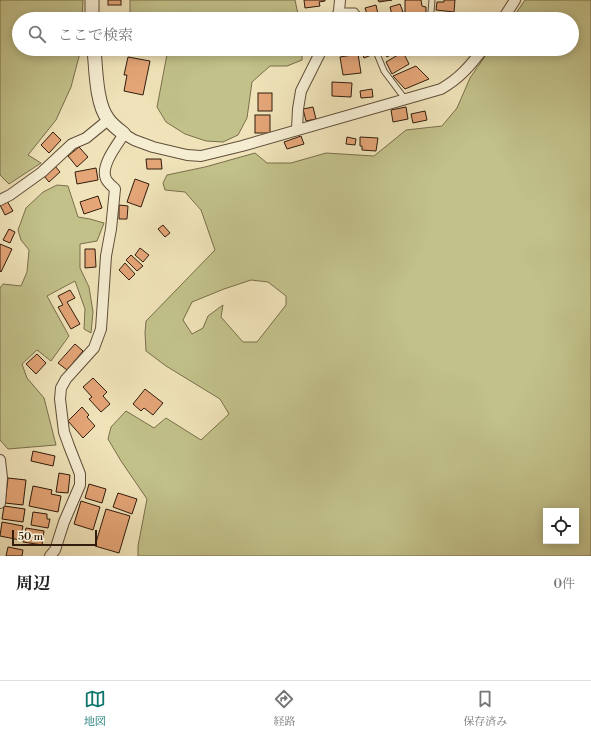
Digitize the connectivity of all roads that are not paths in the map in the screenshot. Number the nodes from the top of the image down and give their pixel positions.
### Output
1 (92, 0) edge
2 (340, 0) edge
3 (432, 0) edge
4 (515, 0) edge
5 (92, 12) edge
6 (338, 12) edge
7 (432, 12) dead end
8 (507, 12) edge
9 (95, 56) edge
10 (318, 56) edge
11 (378, 56) edge
12 (477, 56) edge
13 (405, 99) junction
14 (108, 120) junction
15 (298, 129) junction
16 (124, 134) junction
17 (0, 200) edge
18 (0, 460) edge
19 (0, 503) edge
20 (50, 556) edge

1 - 5 street
2 - 6 street
3 - 7 lane
4 - 8 street
9 - 14 street
10 - 15 street
11 - 13 lane
12 - 13 street
13 - 15 street
14 - 16 street
14 - 17 street
15 - 16 street
16 - 20 street
18 - 19 street

